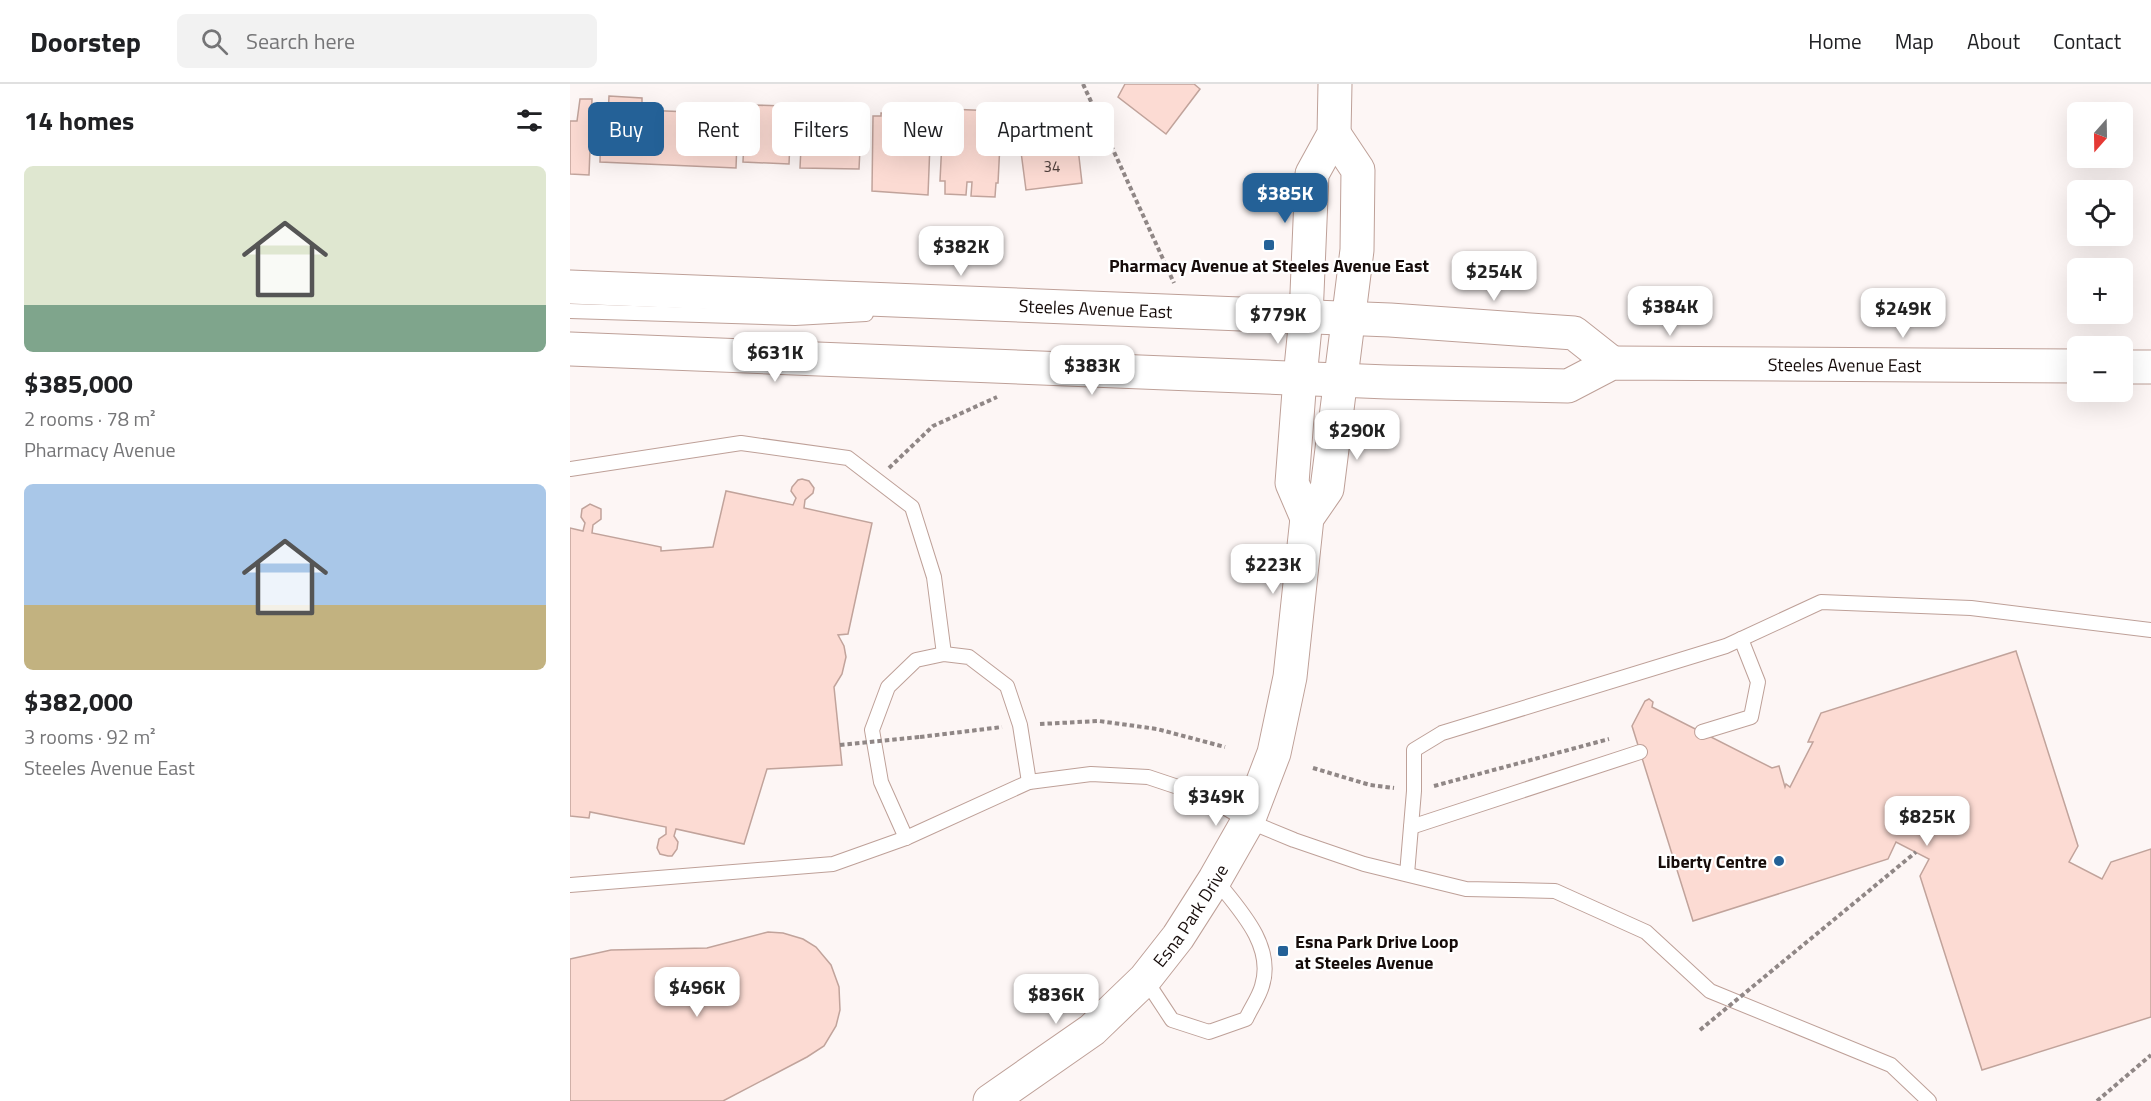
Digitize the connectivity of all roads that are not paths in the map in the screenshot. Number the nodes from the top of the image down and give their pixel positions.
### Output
1 (1335, 84) edge
2 (1334, 134) junction
3 (570, 287) edge
4 (1003, 305) junction
5 (570, 311) edge
6 (1306, 317) junction
7 (1349, 319) junction
8 (570, 349) edge
9 (1612, 363) junction
10 (2067, 366) edge
11 (2133, 367) edge
12 (2151, 367) edge
13 (1300, 378) junction
14 (1342, 380) junction
15 (570, 469) edge
16 (1307, 518) junction
17 (2151, 630) edge
18 (1741, 639) junction
19 (944, 654) junction
20 (1702, 732) dead end
21 (1640, 752) dead end
22 (1029, 782) junction
23 (1248, 821) junction
24 (1411, 827) junction
25 (906, 838) junction
26 (1407, 874) junction
27 (1215, 879) junction
28 (570, 885) edge
29 (1146, 979) junction
30 (990, 1101) edge
31 (1929, 1101) edge

1 - 2 main road
2 - 6 main road, Esna Park Drive
2 - 7 main road, Esna Park Drive
3 - 4 main road, Steeles Avenue East
4 - 5 lane
4 - 6 main road, Steeles Avenue East
6 - 7 main road, Steeles Avenue East
6 - 13 main road, Esna Park Drive
7 - 9 main road, Steeles Avenue East
7 - 14 main road, Esna Park Drive
8 - 13 main road, Steeles Avenue East
9 - 10 main road, Steeles Avenue East
9 - 14 main road, Steeles Avenue East
11 - 12 main road
13 - 14 main road, Steeles Avenue East
13 - 16 main road, Esna Park Drive
14 - 16 main road, Esna Park Drive
15 - 19 lane
16 - 23 main road, Esna Park Drive
17 - 18 lane
18 - 20 lane
18 - 24 lane
19 - 22 lane
19 - 25 lane
21 - 24 lane
22 - 23 lane
22 - 25 lane
23 - 26 lane
23 - 27 main road, Esna Park Drive
24 - 26 lane
25 - 28 lane
26 - 31 lane
27 - 29 main road, Esna Park Drive
27 - 29 lane
29 - 30 main road, Esna Park Drive

